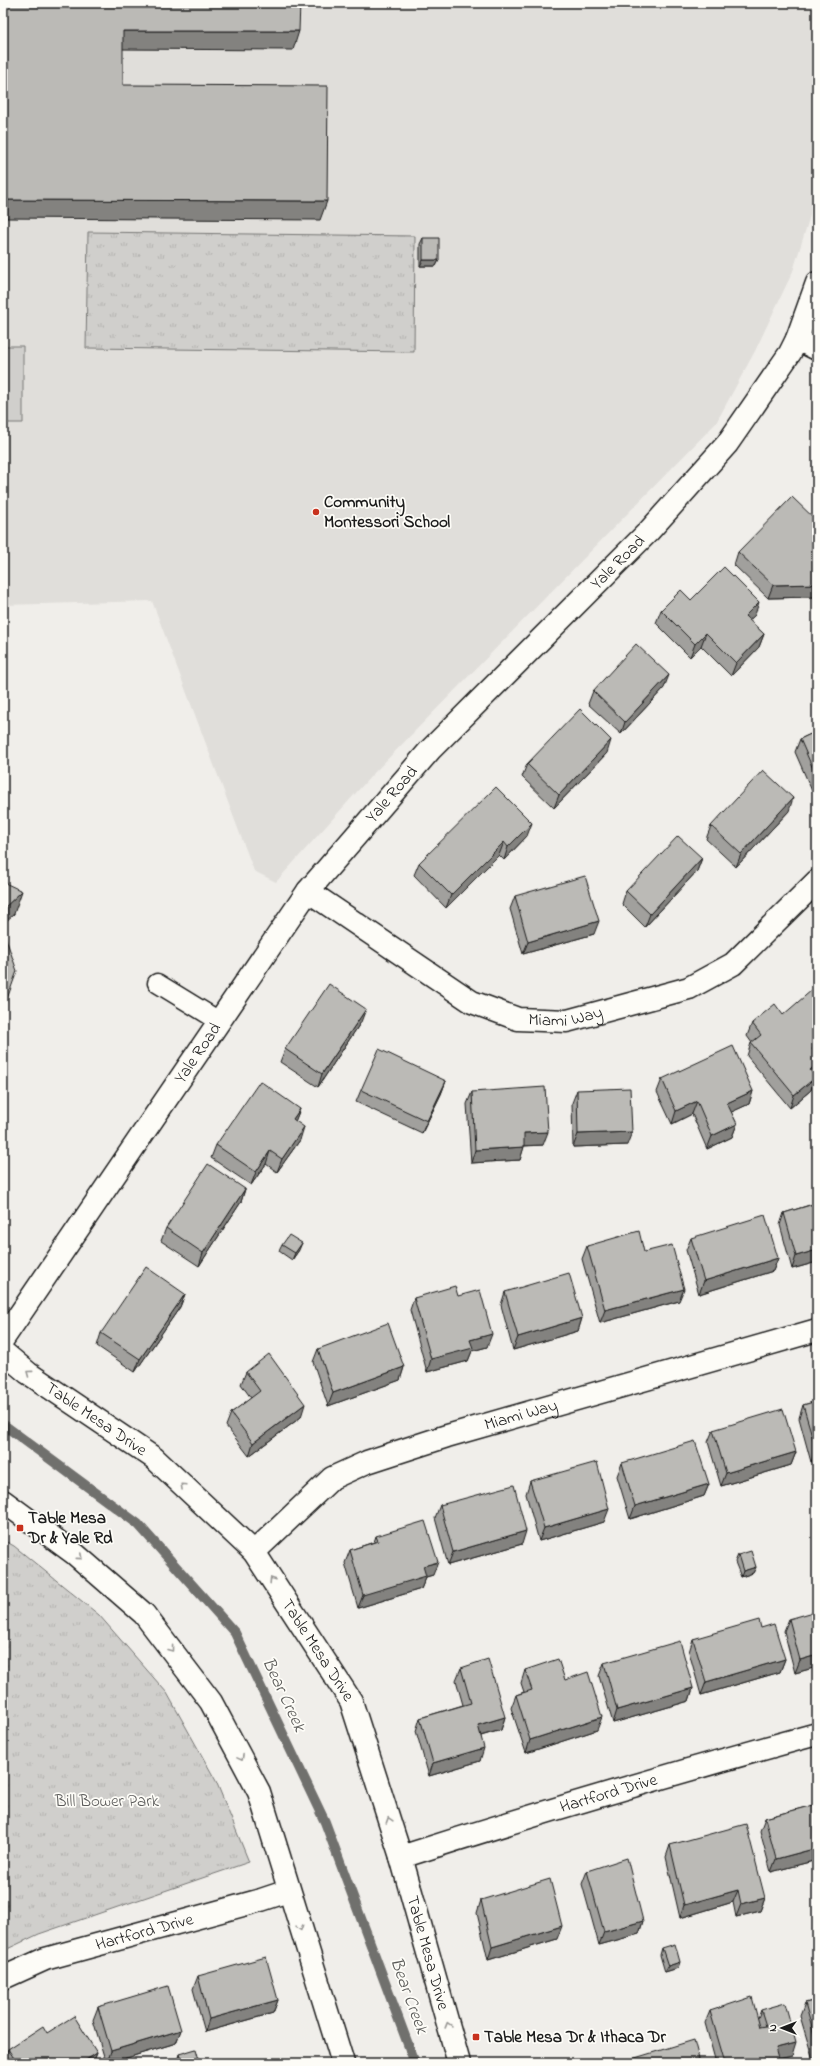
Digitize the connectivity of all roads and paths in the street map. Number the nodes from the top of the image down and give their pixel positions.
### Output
1 (817, 283) edge
2 (797, 339) junction
3 (817, 349) edge
4 (817, 881) edge
5 (308, 891) junction
6 (157, 983) dead end
7 (219, 1021) junction
8 (817, 1330) edge
9 (3, 1339) edge
10 (3, 1352) edge
11 (3, 1501) edge
12 (254, 1552) junction
13 (817, 1734) edge
14 (401, 1857) junction
15 (288, 1890) junction
16 (3, 1978) edge
17 (343, 2063) edge
18 (459, 2063) edge

1 - 2 street, Yale Road
2 - 3 street
2 - 5 street, Yale Road
4 - 5 street, Miami Way
5 - 7 street, Yale Road
6 - 7 lane
7 - 9 street, Yale Road
8 - 12 street, Miami Way
12 -> 10 street, Table Mesa Drive
11 -> 15 street
14 -> 12 street, Table Mesa Drive
13 - 14 street, Hartford Drive
18 -> 14 street, Table Mesa Drive
15 - 16 street, Hartford Drive
15 -> 17 street

